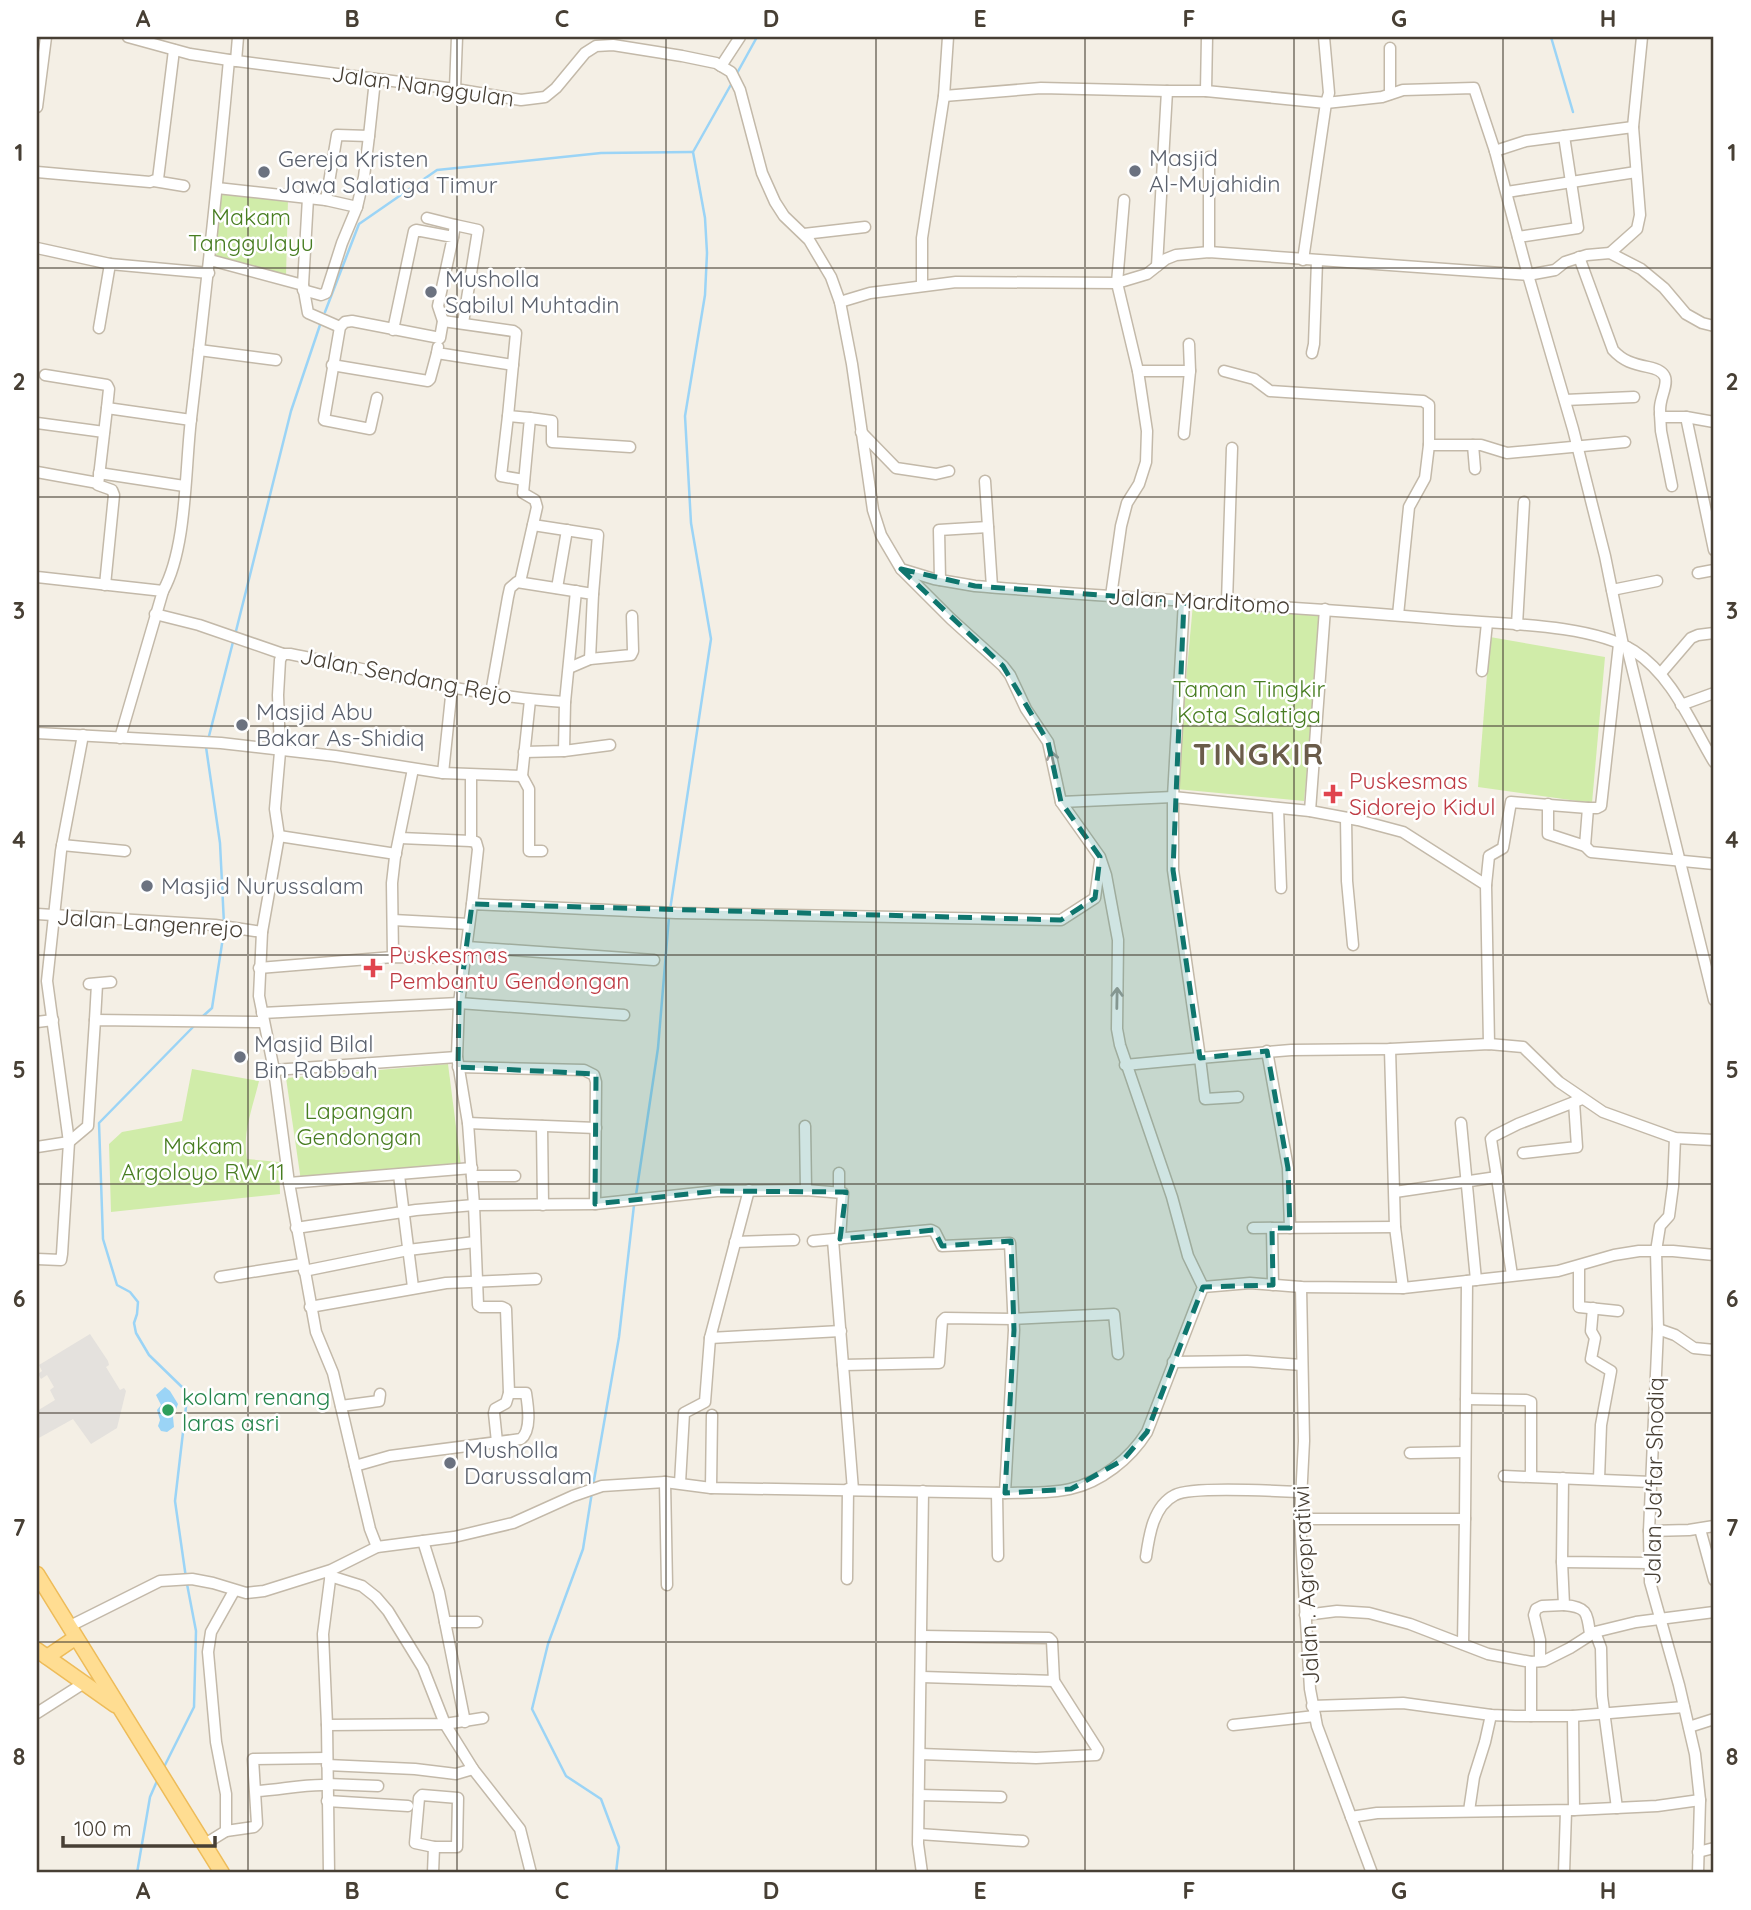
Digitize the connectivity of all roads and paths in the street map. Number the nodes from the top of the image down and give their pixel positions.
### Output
1 (46, 37) edge
2 (128, 37) edge
3 (239, 37) edge
4 (457, 37) edge
5 (732, 37) edge
6 (740, 37) edge
7 (948, 37) edge
8 (1207, 37) edge
9 (1324, 37) edge
10 (1642, 37) edge
11 (596, 41) edge
12 (1390, 48) dead end
13 (174, 50) junction
14 (40, 61) edge
15 (232, 61) junction
16 (722, 67) junction
17 (375, 80) junction
18 (455, 89) junction
19 (1167, 91) junction
20 (1206, 91) junction
21 (1390, 94) junction
22 (944, 96) junction
23 (1326, 103) junction
24 (37, 107) edge
25 (1633, 127) junction
26 (369, 136) junction
27 (1564, 136) junction
28 (1495, 152) junction
29 (1209, 157) dead end
30 (37, 172) edge
31 (1636, 172) junction
32 (154, 181) junction
33 (1571, 182) junction
34 (184, 186) dead end
35 (217, 188) junction
36 (1507, 192) junction
37 (308, 198) junction
38 (326, 200) junction
39 (1124, 200) dead end
40 (357, 207) junction
41 (427, 218) dead end
42 (455, 225) junction
43 (865, 227) dead end
44 (804, 234) junction
45 (453, 237) junction
46 (1518, 237) junction
47 (37, 248) edge
48 (1209, 252) junction
49 (1610, 253) junction
50 (1580, 257) junction
51 (210, 260) junction
52 (1303, 260) junction
53 (1317, 261) junction
54 (110, 264) junction
55 (1157, 266) junction
56 (209, 273) junction
57 (1528, 275) junction
58 (1116, 283) junction
59 (922, 285) junction
60 (303, 287) junction
61 (840, 302) junction
62 (443, 321) junction
63 (463, 323) junction
64 (1714, 326) edge
65 (340, 327) junction
66 (99, 328) dead end
67 (393, 330) junction
68 (440, 338) junction
69 (1189, 344) dead end
70 (200, 350) junction
71 (436, 353) junction
72 (1312, 354) dead end
73 (276, 360) dead end
74 (332, 365) junction
75 (513, 365) junction
76 (1138, 371) junction
77 (1190, 371) junction
78 (1224, 371) dead end
79 (46, 376) dead end
80 (1634, 397) dead end
81 (377, 398) dead end
82 (1565, 400) junction
83 (107, 408) junction
84 (1660, 414) junction
85 (508, 416) junction
86 (1686, 417) junction
87 (530, 418) junction
88 (191, 420) junction
89 (1714, 422) edge
90 (37, 423) edge
91 (104, 432) junction
92 (861, 432) junction
93 (1184, 434) dead end
94 (1625, 442) dead end
95 (1429, 445) junction
96 (1473, 445) junction
97 (1577, 446) junction
98 (630, 447) dead end
99 (1232, 447) dead end
100 (1475, 469) dead end
101 (949, 471) dead end
102 (37, 472) edge
103 (98, 478) junction
104 (524, 480) junction
105 (985, 481) dead end
106 (184, 486) junction
107 (1672, 486) dead end
108 (1524, 502) dead end
109 (533, 525) junction
110 (988, 527) junction
111 (567, 530) junction
112 (1714, 550) edge
113 (901, 569) junction
114 (1714, 570) edge
115 (1698, 573) dead end
116 (37, 577) edge
117 (940, 580) junction
118 (1657, 581) dead end
119 (520, 582) junction
120 (105, 585) junction
121 (992, 587) junction
122 (557, 589) junction
123 (1612, 590) junction
124 (163, 591) junction
125 (576, 591) junction
126 (593, 594) junction
127 (1111, 596) junction
128 (1184, 601) junction
129 (1227, 601) junction
130 (1325, 609) junction
131 (155, 614) junction
132 (1398, 615) junction
133 (632, 616) dead end
134 (1487, 623) junction
135 (1517, 625) junction
136 (1714, 633) edge
137 (1623, 645) junction
138 (283, 654) junction
139 (590, 659) junction
140 (569, 668) junction
141 (1482, 671) dead end
142 (1661, 673) junction
143 (452, 687) junction
144 (491, 693) junction
145 (1714, 693) edge
146 (530, 700) junction
147 (565, 702) junction
148 (1681, 705) junction
149 (37, 733) edge
150 (83, 735) junction
151 (120, 738) junction
152 (610, 745) dead end
153 (564, 751) junction
154 (280, 752) junction
155 (524, 752) junction
156 (1714, 762) edge
157 (414, 769) junction
158 (443, 774) junction
159 (471, 776) junction
160 (522, 776) junction
161 (1173, 797) junction
162 (1061, 802) junction
163 (1548, 804) junction
164 (1278, 808) junction
165 (1588, 808) junction
166 (1310, 811) junction
167 (1346, 818) junction
168 (279, 836) junction
169 (400, 838) junction
170 (471, 841) junction
171 (62, 845) junction
172 (1585, 846) junction
173 (125, 851) dead end
174 (542, 851) dead end
175 (396, 854) junction
176 (1100, 857) junction
177 (1680, 862) junction
178 (1714, 863) edge
179 (1486, 885) junction
180 (1281, 888) dead end
181 (472, 904) junction
182 (37, 914) edge
183 (55, 916) junction
184 (393, 920) junction
185 (470, 924) junction
186 (262, 932) junction
187 (1353, 945) dead end
188 (467, 953) junction
189 (393, 957) junction
190 (654, 960) dead end
191 (260, 968) junction
192 (111, 982) dead end
193 (1714, 1000) edge
194 (459, 1003) junction
195 (624, 1015) dead end
196 (262, 1017) junction
197 (53, 1020) junction
198 (95, 1020) junction
199 (37, 1022) edge
200 (1489, 1044) junction
201 (1390, 1049) junction
202 (1267, 1051) junction
203 (1199, 1058) junction
204 (457, 1062) junction
205 (1125, 1065) junction
206 (274, 1070) junction
207 (1238, 1097) dead end
208 (1578, 1100) junction
209 (468, 1123) junction
210 (1461, 1124) dead end
211 (542, 1126) junction
212 (805, 1126) dead end
213 (596, 1128) junction
214 (1675, 1138) junction
215 (1714, 1140) edge
216 (69, 1142) junction
217 (37, 1147) edge
218 (1523, 1153) dead end
219 (472, 1172) junction
220 (839, 1173) dead end
221 (399, 1175) junction
222 (515, 1176) dead end
223 (1497, 1177) junction
224 (1465, 1182) junction
225 (289, 1184) junction
226 (749, 1190) junction
227 (806, 1190) junction
228 (839, 1191) junction
229 (1395, 1192) junction
230 (595, 1204) junction
231 (474, 1205) junction
232 (542, 1205) junction
233 (404, 1212) junction
234 (1395, 1227) junction
235 (296, 1228) junction
236 (1253, 1228) dead end
237 (1272, 1228) junction
238 (1290, 1228) junction
239 (794, 1240) dead end
240 (836, 1240) junction
241 (813, 1241) dead end
242 (475, 1242) junction
243 (734, 1242) junction
244 (408, 1250) junction
245 (1656, 1251) junction
246 (1714, 1255) edge
247 (37, 1259) edge
248 (1579, 1266) junction
249 (303, 1267) junction
250 (1512, 1276) junction
251 (220, 1277) dead end
252 (536, 1279) dead end
253 (1471, 1280) junction
254 (478, 1281) junction
255 (1273, 1284) junction
256 (413, 1287) junction
257 (1203, 1287) junction
258 (1301, 1287) junction
259 (1403, 1288) junction
260 (310, 1307) junction
261 (1593, 1308) junction
262 (1618, 1311) dead end
263 (1013, 1319) junction
264 (1658, 1329) junction
265 (841, 1331) junction
266 (710, 1338) junction
267 (1714, 1350) edge
268 (1118, 1354) dead end
269 (1173, 1362) junction
270 (844, 1365) junction
271 (1303, 1365) junction
272 (509, 1393) junction
273 (380, 1394) dead end
274 (1466, 1399) junction
275 (341, 1406) junction
276 (712, 1415) dead end
277 (497, 1442) junction
278 (1465, 1452) junction
279 (1410, 1453) dead end
280 (355, 1466) junction
281 (1504, 1476) dead end
282 (1531, 1476) junction
283 (1563, 1478) junction
284 (1599, 1479) junction
285 (665, 1482) junction
286 (1651, 1482) junction
287 (680, 1483) junction
288 (711, 1488) junction
289 (850, 1490) junction
290 (923, 1491) junction
291 (1300, 1492) junction
292 (1001, 1493) junction
293 (1300, 1519) junction
294 (1465, 1519) junction
295 (1714, 1526) edge
296 (1700, 1529) junction
297 (1649, 1531) junction
298 (423, 1541) junction
299 (377, 1546) junction
300 (998, 1556) dead end
301 (1146, 1557) dead end
302 (1562, 1562) junction
303 (1650, 1563) junction
304 (330, 1573) junction
305 (37, 1574) edge
306 (847, 1578) dead end
307 (1714, 1580) edge
308 (667, 1585) dead end
309 (234, 1591) junction
310 (1564, 1605) junction
311 (1714, 1612) edge
312 (1305, 1615) junction
313 (1660, 1621) junction
314 (445, 1622) junction
315 (477, 1622) dead end
316 (71, 1632) junction
317 (1592, 1633) junction
318 (922, 1636) junction
319 (1463, 1644) junction
320 (42, 1654) edge
321 (1535, 1662) junction
322 (922, 1677) junction
323 (1054, 1681) junction
324 (84, 1683) junction
325 (1684, 1707) junction
326 (121, 1710) junction
327 (1314, 1711) junction
328 (37, 1713) edge
329 (1605, 1714) junction
330 (1491, 1715) junction
331 (1531, 1716) junction
332 (1573, 1716) junction
333 (484, 1718) dead end
334 (1714, 1718) edge
335 (465, 1721) junction
336 (445, 1724) junction
337 (327, 1725) junction
338 (1233, 1725) dead end
339 (1689, 1727) junction
340 (920, 1754) junction
341 (327, 1762) junction
342 (473, 1769) junction
343 (327, 1785) junction
344 (378, 1786) dead end
345 (256, 1791) junction
346 (919, 1795) junction
347 (1001, 1797) dead end
348 (1700, 1800) junction
349 (327, 1801) junction
350 (408, 1806) dead end
351 (1617, 1808) junction
352 (1570, 1810) junction
353 (1469, 1811) junction
354 (1351, 1817) junction
355 (226, 1831) junction
356 (919, 1834) junction
357 (1023, 1841) dead end
358 (205, 1844) junction
359 (435, 1847) junction
360 (1714, 1848) edge
361 (1698, 1852) junction
362 (222, 1873) edge
363 (329, 1873) edge
364 (433, 1873) edge
365 (531, 1873) edge
366 (922, 1873) edge
367 (1372, 1873) edge
368 (1564, 1873) edge
369 (1698, 1873) edge

1 - 14 street
2 - 13 street, Jalan Nanggulan
3 - 15 street
4 - 18 street
5 - 16 street
6 - 16 street
7 - 22 street
8 - 20 street
9 - 23 street
10 - 25 street
11 - 16 street, Jalan Nanggulan
11 - 18 street, Jalan Nanggulan
12 - 21 street
13 - 15 street, Jalan Nanggulan
13 - 32 street
14 - 24 street
15 - 17 street, Jalan Nanggulan
15 - 35 street
16 - 44 street
17 - 18 street, Jalan Nanggulan
17 - 26 street
19 - 20 street
19 - 22 street
19 - 55 street
20 - 23 street
21 - 23 street
21 - 28 street
22 - 59 street
23 - 52 street
25 - 27 street
25 - 31 street
26 - 38 street
26 - 40 street
27 - 28 street
27 - 33 street
28 - 36 street
29 - 48 street
30 - 32 street
31 - 33 street
31 - 49 street
32 - 34 street
33 - 36 street
33 - 46 street
35 - 37 street
35 - 51 street
36 - 46 street
37 - 38 street
37 - 60 street
38 - 40 street
39 - 58 street
40 - 60 street
41 - 42 street
42 - 45 street
42 - 63 street
43 - 44 street
44 - 61 street
45 - 62 street
45 - 67 street
46 - 57 street
47 - 54 street
48 - 52 street
48 - 55 street
49 - 50 street
49 - 64 street
50 - 57 street
50 - 84 street
51 - 56 street
51 - 60 street
52 - 53 street
53 - 57 street
53 - 72 street
54 - 56 street
54 - 66 street
55 - 58 street
56 - 70 street
57 - 82 street
58 - 59 street
58 - 76 street
59 - 61 street
60 - 65 street
61 - 92 street
62 - 63 street
62 - 68 street
63 - 75 street
65 - 67 street
65 - 74 street
67 - 68 street
68 - 71 street
69 - 77 street
70 - 73 street
70 - 88 street
71 - 74 street
71 - 75 street
74 - 81 street
75 - 85 street
76 - 77 street
76 - 127 street
77 - 93 street
78 - 95 street
79 - 83 street
80 - 82 street
82 - 97 street
83 - 88 street
83 - 91 street
84 - 86 street
84 - 107 street
85 - 87 street
85 - 104 street
86 - 89 street
86 - 112 street
87 - 98 street
87 - 104 street
88 - 106 street
90 - 91 street
91 - 103 street
92 - 101 street
92 - 113 street
94 - 97 street
95 - 96 street
95 - 132 street
96 - 97 street
96 - 100 street
97 - 123 street
99 - 129 street
102 - 103 street
103 - 106 street
103 - 120 street
104 - 109 street
105 - 110 street
106 - 124 street
108 - 135 street
109 - 111 street
109 - 119 street
110 - 117 street
110 - 121 street
111 - 122 street
111 - 126 street
113 - 117 street, Jalan Marditomo
162 -> 113 street
114 - 115 street
116 - 120 street
117 - 121 street, Jalan Marditomo
118 - 123 street
119 - 122 street
119 - 144 street
120 - 124 street
121 - 127 street, Jalan Marditomo
122 - 125 street
123 - 137 street
124 - 131 street
125 - 126 street
125 - 140 street
126 - 139 street
127 - 128 street, Jalan Marditomo
128 - 129 street, Jalan Marditomo
128 - 161 street
129 - 130 street, Jalan Marditomo
130 - 132 street, Jalan Marditomo
130 - 166 street
131 - 138 street, Jalan Sendang Rejo
131 - 151 street
132 - 134 street, Jalan Marditomo
133 - 139 street
134 - 135 street, Jalan Marditomo
134 - 141 street
135 - 137 street, Jalan Marditomo
136 - 142 street
137 - 142 street, Jalan Marditomo
137 - 165 street
137 - 177 street
138 - 143 street, Jalan Sendang Rejo
138 - 154 street
139 - 140 street
140 - 147 street
142 - 148 street, Jalan Marditomo
143 - 144 street, Jalan Sendang Rejo
143 - 158 street
144 - 146 street, Jalan Sendang Rejo
145 - 148 street
146 - 147 street, Jalan Sendang Rejo
146 - 155 street
147 - 153 street
148 - 156 street, Jalan Marditomo
149 - 150 street
150 - 151 street
150 - 171 street
151 - 154 street
152 - 153 street
153 - 155 street
154 - 157 street
154 - 168 street
155 - 160 street
157 - 158 street
157 - 169 street
158 - 159 street
159 - 160 street
159 - 170 street
160 - 174 street
161 - 162 street
161 - 164 street
161 - 203 street
162 - 176 street
163 - 165 street
163 - 172 street
163 - 179 street
164 - 166 street
164 - 180 street
165 - 172 street
166 - 167 street
167 - 179 street
167 - 187 street
168 - 175 street
168 - 186 street
169 - 170 street
169 - 175 street
170 - 181 street
171 - 173 street
171 - 183 street
172 - 177 street
175 - 184 street
176 - 181 street
205 -> 176 street
177 - 178 street
177 - 193 street
179 - 200 street
181 - 185 street
182 - 183 street, Jalan Langenrejo
183 - 186 street, Jalan Langenrejo
183 - 197 street
184 - 185 street
184 - 189 street
185 - 188 street
186 - 191 street
188 - 189 street
188 - 190 street
188 - 194 street
189 - 191 street
191 - 196 street
192 - 198 street
194 - 195 street
194 - 196 street
194 - 204 street
196 - 198 street
196 - 206 street
197 - 199 street
197 - 216 street
198 - 216 street
200 - 201 street
200 - 208 street
201 - 202 street
201 - 229 street
202 - 203 street
202 - 238 street
203 - 205 street
203 - 207 street
204 - 206 street
204 - 209 street
204 - 213 street
205 - 257 street
206 - 225 street
208 - 214 street
208 - 218 street
208 - 223 street
209 - 211 street
209 - 219 street
210 - 224 street
211 - 213 street
211 - 232 street
212 - 227 street
213 - 230 street
214 - 215 street
214 - 245 street, Jalan Ja'far Shodiq
216 - 217 street
216 - 247 street
219 - 221 street
219 - 222 street
219 - 231 street
220 - 228 street
221 - 225 street
221 - 233 street
223 - 224 street
223 - 250 street
224 - 229 street
224 - 253 street
225 - 235 street
226 - 227 street
226 - 230 street
226 - 243 street
227 - 228 street
228 - 240 street
229 - 234 street
230 - 232 street
231 - 232 street
231 - 233 street
231 - 242 street
233 - 235 street
233 - 244 street
234 - 238 street
234 - 259 street
235 - 249 street
236 - 237 street
237 - 238 street
237 - 255 street
239 - 243 street
240 - 241 street
240 - 263 street
240 - 265 street
242 - 244 street
242 - 254 street
243 - 266 street
244 - 249 street
244 - 256 street
245 - 246 street
245 - 248 street
245 - 264 street, Jalan Ja'far Shodiq
248 - 250 street
248 - 261 street
249 - 251 street
249 - 260 street
250 - 253 street
252 - 254 street
253 - 259 street
253 - 274 street
254 - 256 street
254 - 272 street
255 - 257 street
255 - 258 street
256 - 260 street
257 - 269 street
258 - 259 street
258 - 271 street, Jalan . Agropratiwi
260 - 275 street
261 - 262 street
261 - 284 street
263 - 268 street
263 - 270 street
263 - 292 street
264 - 267 street
264 - 286 street, Jalan Ja'far Shodiq
265 - 266 street
265 - 270 street
266 - 287 street
269 - 271 street
269 - 292 street
270 - 289 street
271 - 291 street, Jalan . Agropratiwi
272 - 277 street
272 - 277 street
273 - 275 street
274 - 278 street
274 - 282 street
275 - 280 street
276 - 288 street
277 - 280 street
278 - 279 street
278 - 294 street
280 - 299 street
281 - 282 street
282 - 283 street
283 - 284 street
283 - 302 street
284 - 286 street
285 - 287 street
285 - 298 street
285 - 308 street
286 - 297 street, Jalan Ja'far Shodiq
287 - 288 street
288 - 289 street
289 - 290 street
289 - 306 street
290 - 292 street
290 - 318 street
291 - 293 street, Jalan . Agropratiwi
291 - 301 street
292 - 300 street
293 - 294 street
293 - 312 street, Jalan . Agropratiwi
294 - 319 street
295 - 296 street
296 - 297 street
296 - 307 street
297 - 303 street, Jalan Ja'far Shodiq
298 - 299 street
298 - 314 street
299 - 304 street
302 - 303 street
302 - 310 street
303 - 313 street, Jalan Ja'far Shodiq
304 - 309 street
304 - 336 street
304 - 337 street
305 - 316 main road
309 - 316 street
309 - 355 street
310 - 317 street
310 - 321 street
311 - 313 street
312 - 319 street
312 - 327 street, Jalan . Agropratiwi
313 - 317 street
313 - 325 street, Jalan Ja'far Shodiq
314 - 315 street
314 - 335 street
316 - 320 main road
316 - 326 main road
317 - 321 street
317 - 329 street
318 - 322 street
318 - 323 street
319 - 321 street
320 - 324 main road
321 - 331 street
322 - 323 street
322 - 340 street
323 - 340 street
324 - 326 main road
324 - 328 street
325 - 329 street
325 - 339 street, Jalan Ja'far Shodiq
326 - 358 main road
327 - 330 street
327 - 338 street
327 - 354 street, Jalan . Agropratiwi
329 - 332 street
329 - 351 street
330 - 331 street
330 - 353 street
331 - 332 street
332 - 352 street
333 - 335 street
334 - 339 street
335 - 336 street
336 - 337 street
336 - 342 street
337 - 341 street
339 - 348 street, Jalan Ja'far Shodiq
340 - 346 street
341 - 342 street
341 - 343 street
341 - 345 street
342 - 365 street
343 - 344 street
343 - 345 street
343 - 349 street
345 - 355 street
346 - 347 street
346 - 356 street
348 - 351 street
348 - 361 street, Jalan Ja'far Shodiq
349 - 350 street
349 - 363 street
351 - 352 street
352 - 353 street
352 - 368 street
353 - 354 street
354 - 367 street, Jalan . Agropratiwi
355 - 358 street
356 - 357 street
356 - 366 street
358 - 362 main road
359 - 359 street
359 - 364 street
360 - 361 street
361 - 369 street, Jalan Ja'far Shodiq

